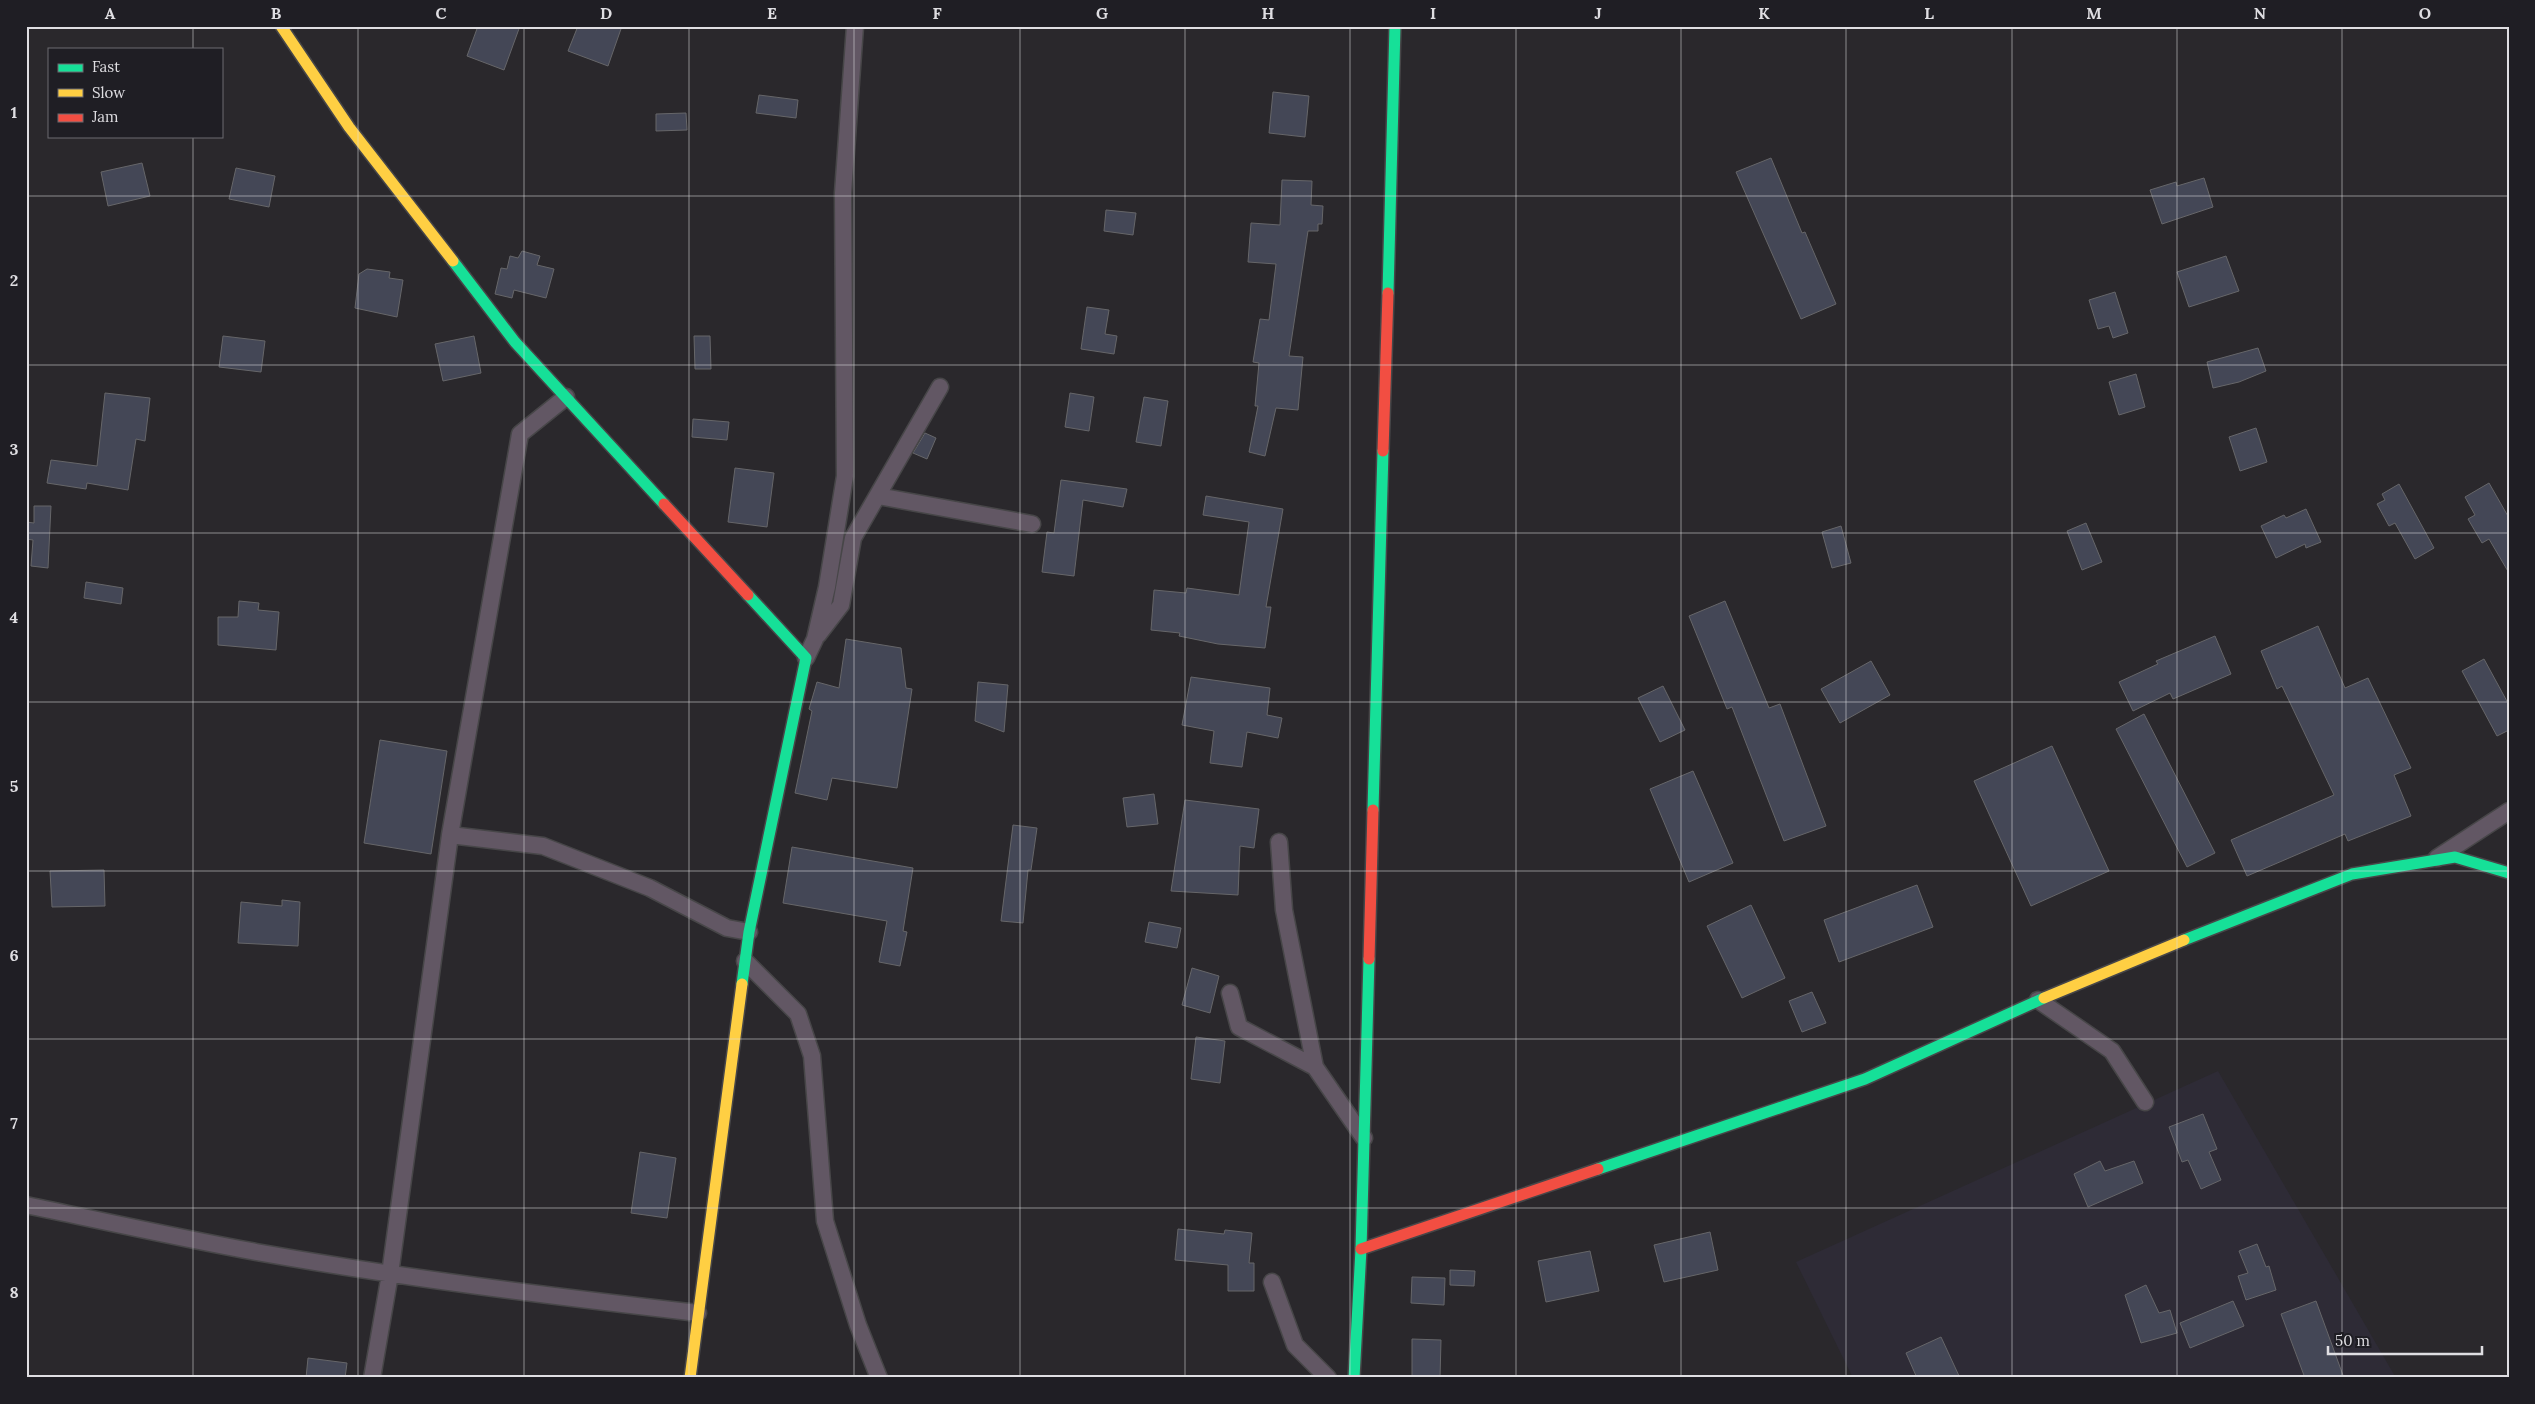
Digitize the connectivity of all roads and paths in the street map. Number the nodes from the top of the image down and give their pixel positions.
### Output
1 (281, 26) edge
2 (855, 26) edge
3 (1394, 26) edge
4 (940, 387) dead end
5 (566, 397) junction
6 (878, 496) junction
7 (1032, 524) dead end
8 (815, 639) junction
9 (806, 658) junction
10 (2509, 812) edge
11 (450, 835) junction
12 (1279, 842) dead end
13 (2433, 861) junction
14 (2509, 873) edge
15 (749, 932) junction
16 (745, 961) junction
17 (1230, 994) dead end
18 (2038, 1000) junction
19 (1315, 1067) junction
20 (2145, 1102) dead end
21 (1364, 1138) junction
22 (26, 1205) edge
23 (1361, 1249) junction
24 (390, 1274) junction
25 (1272, 1282) dead end
26 (698, 1313) junction
27 (372, 1378) edge
28 (690, 1378) edge
29 (879, 1378) edge
30 (1328, 1378) edge
31 (1354, 1378) edge

1 - 5 street
2 - 8 street
3 - 21 street
4 - 6 street
5 - 9 street
5 - 11 street
6 - 7 street
6 - 8 street
8 - 9 street
9 - 15 street
10 - 13 street
11 - 15 street
11 - 24 street
12 - 19 street
13 - 14 street
13 - 18 street
15 - 16 street
16 - 26 street
16 - 29 street
17 - 19 street
18 - 20 street
18 - 23 street
19 - 21 street
21 - 23 street
22 - 24 street
23 - 31 street
24 - 26 street
24 - 27 street
25 - 30 street
26 - 28 street

